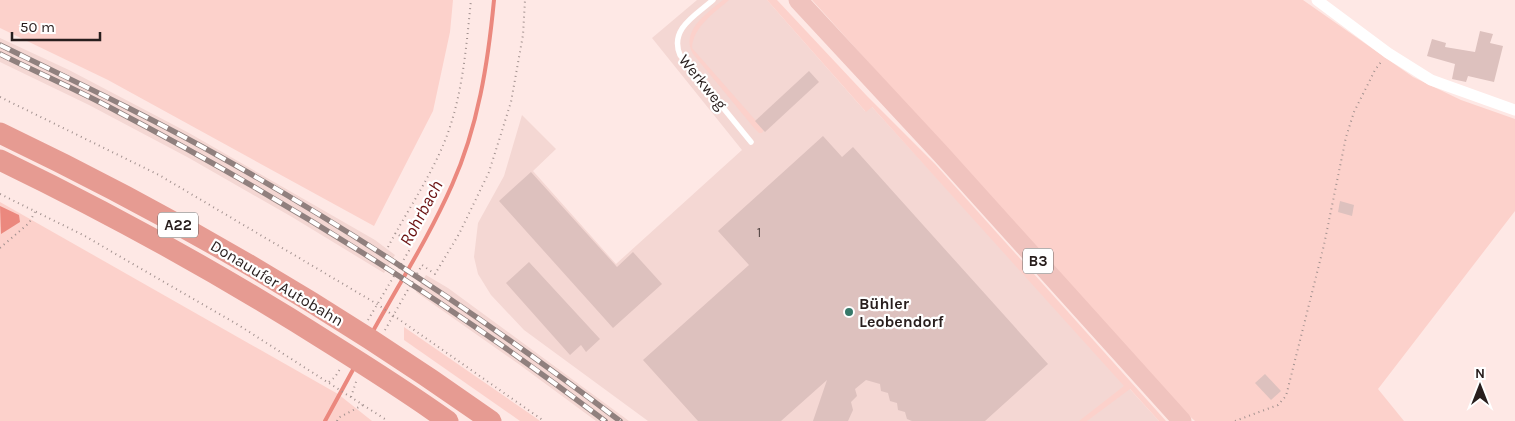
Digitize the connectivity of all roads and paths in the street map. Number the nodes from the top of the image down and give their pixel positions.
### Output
1 (471, 0) edge
2 (526, 0) edge
3 (713, 0) edge
4 (798, 0) edge
5 (1317, 0) edge
6 (1388, 53) junction
7 (0, 97) edge
8 (1515, 110) edge
9 (0, 133) edge
10 (751, 142) dead end
11 (0, 160) edge
12 (0, 194) edge
13 (36, 211) junction
14 (395, 234) junction
15 (388, 247) dead end
16 (0, 248) edge
17 (377, 304) junction
18 (393, 315) junction
19 (363, 405) junction
20 (336, 421) edge
21 (388, 421) edge
22 (448, 421) edge
23 (491, 421) edge
24 (544, 421) edge
25 (1182, 421) edge
26 (1234, 421) edge

1 - 14 path
2 - 18 path
3 - 10 lane, Werkweg
4 - 25 main road, B3
5 - 6 street
6 - 8 street
6 - 26 path
7 - 17 path
9 - 23 highway, Donauufer Autobahn / A22
11 - 22 highway, Donauufer Autobahn / A22
12 - 13 path
13 - 16 path
13 - 19 path
14 - 15 path
14 - 17 path
17 - 18 path
18 - 24 path
19 - 20 path
19 - 21 path

